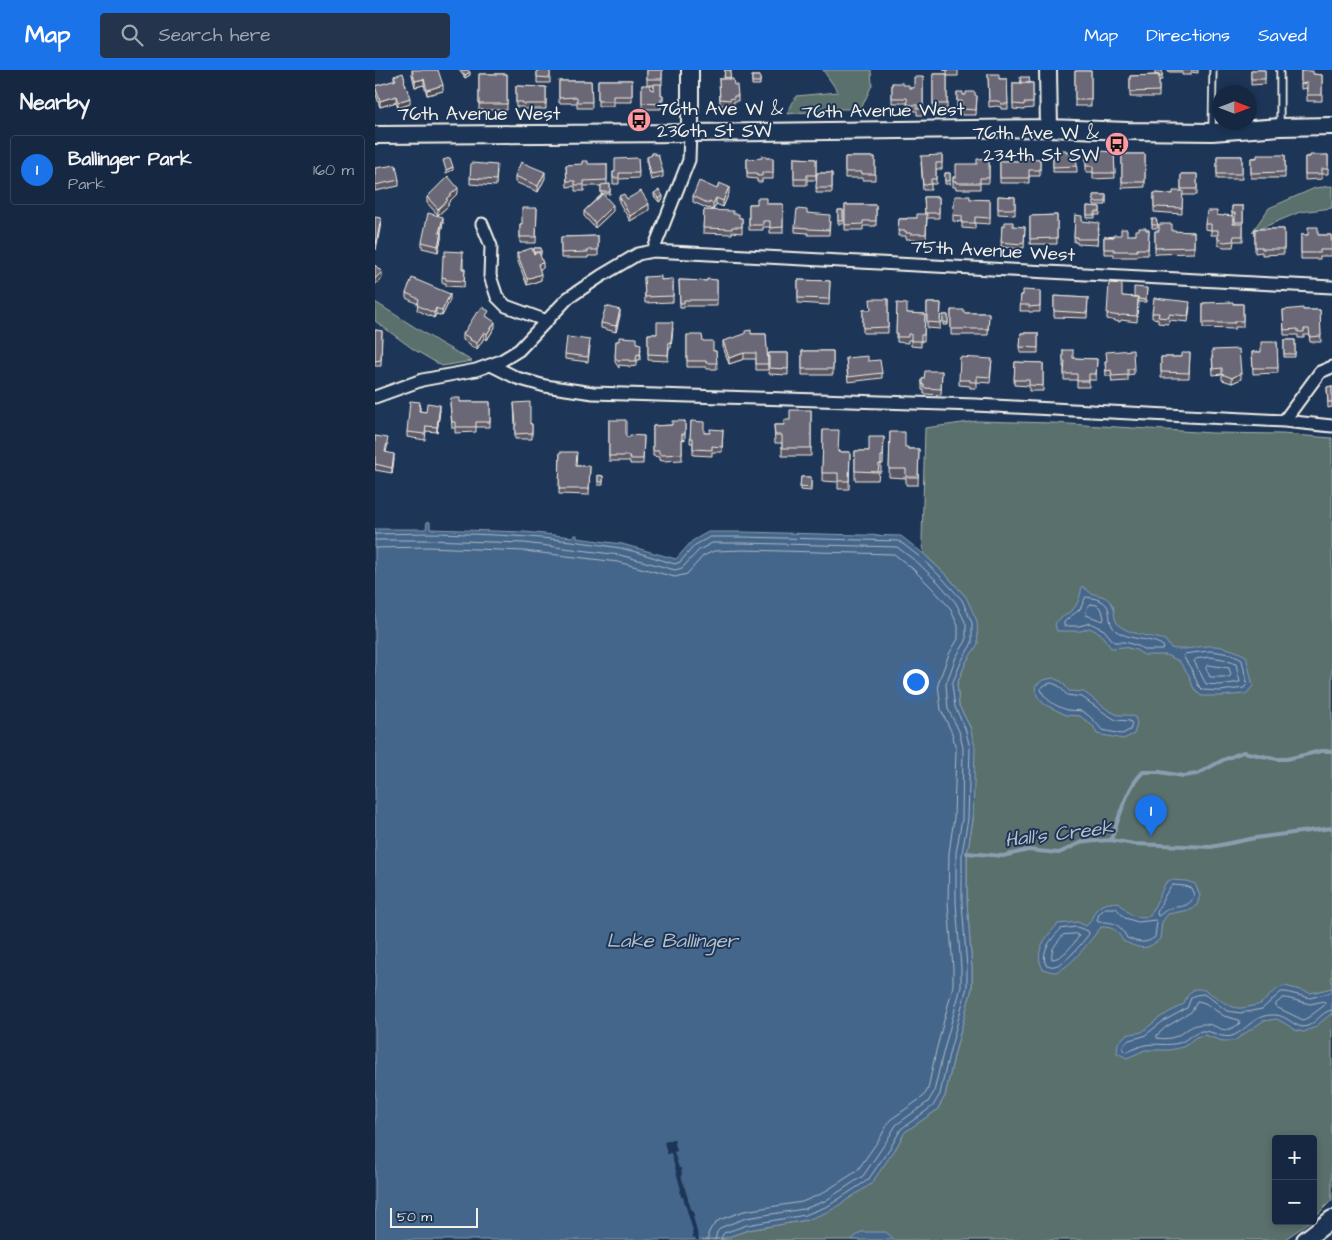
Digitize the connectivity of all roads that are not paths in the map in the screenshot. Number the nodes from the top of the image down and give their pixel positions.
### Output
1 (690, 70) edge
2 (1049, 70) edge
3 (1213, 70) edge
4 (1280, 70) edge
5 (1332, 126) edge
6 (1280, 127) junction
7 (1049, 128) junction
8 (1212, 132) junction
9 (690, 133) junction
10 (375, 135) edge
11 (482, 224) dead end
12 (653, 251) junction
13 (1332, 287) edge
14 (547, 321) junction
15 (491, 364) junction
16 (1332, 367) edge
17 (375, 397) edge
18 (1284, 421) junction
19 (1332, 426) edge
20 (1332, 1218) edge
21 (1305, 1240) edge

1 - 9 street
2 - 7 street
3 - 8 lane
4 - 6 lane
5 - 6 street, 76th Avenue West
6 - 8 street, 76th Avenue West
7 - 8 street, 76th Avenue West
7 - 9 street, 76th Avenue West
9 - 10 street, 76th Avenue West
9 - 12 street
11 - 14 street
12 - 13 street, 75th Avenue West
12 - 14 street
14 - 15 street
15 - 17 street
15 - 18 street
16 - 18 street
18 - 19 street
20 - 21 street

